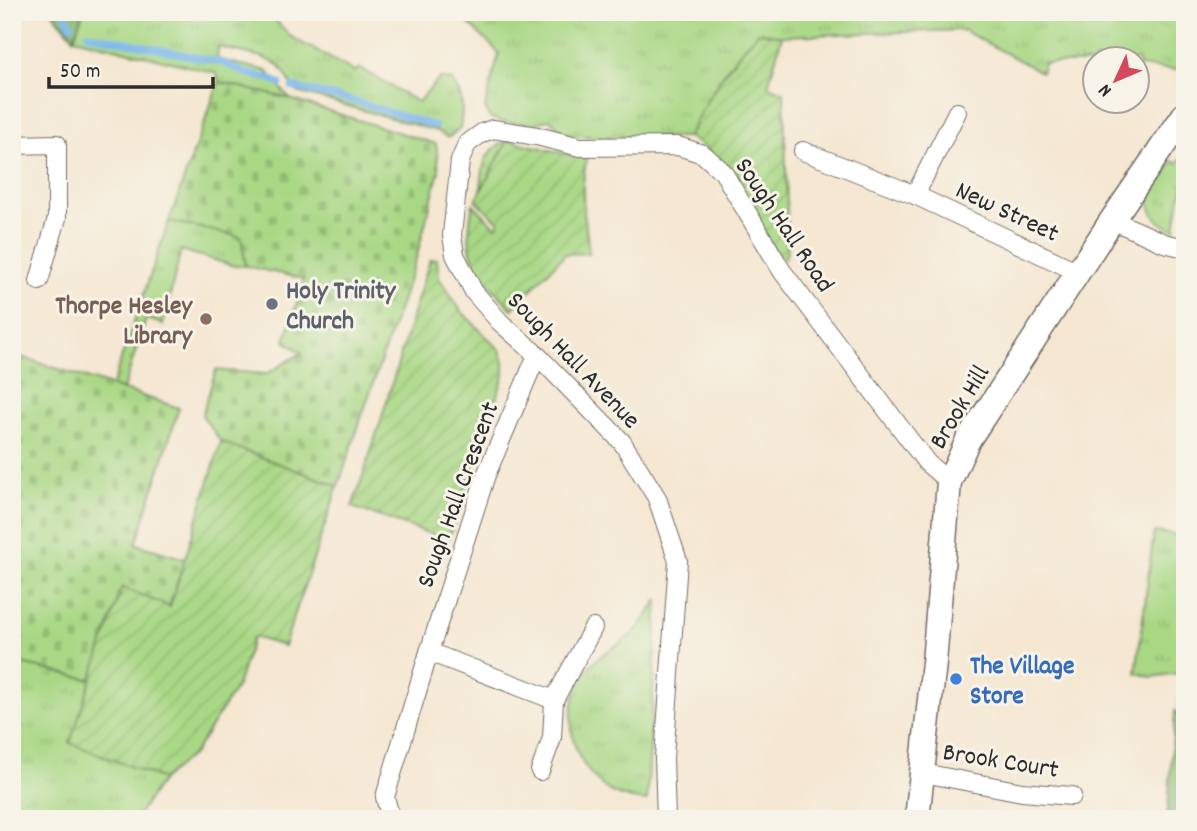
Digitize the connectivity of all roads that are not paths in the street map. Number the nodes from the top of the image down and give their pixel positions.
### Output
1 (957, 112) dead end
2 (1185, 114) edge
3 (467, 144) joint
4 (12, 145) edge
5 (803, 151) dead end
6 (915, 195) junction
7 (1112, 220) junction
8 (1185, 248) edge
9 (1079, 272) junction
10 (39, 281) dead end
11 (537, 355) junction
12 (950, 482) junction
13 (593, 628) dead end
14 (429, 652) junction
15 (554, 700) junction
16 (540, 771) dead end
17 (923, 773) junction
18 (1072, 796) dead end
19 (391, 819) edge
20 (666, 819) edge
21 (917, 819) edge

1 - 6 street, New Street
2 - 7 main road, Brook Hill
3 - 11 street, Sough Hall Avenue
3 - 12 street, Sough Hall Road
4 - 10 street
5 - 6 street, New Street
6 - 9 street, New Street
7 - 8 street
7 - 9 main road, Brook Hill
9 - 12 main road, Brook Hill
11 - 14 street, Sough Hall Crescent
11 - 20 street, Sough Hall Avenue
12 - 17 main road, Brook Hill
13 - 15 street
14 - 15 street
14 - 19 street, Sough Hall Crescent
15 - 16 street
17 - 18 street, Brook Court
17 - 21 main road, Brook Hill

